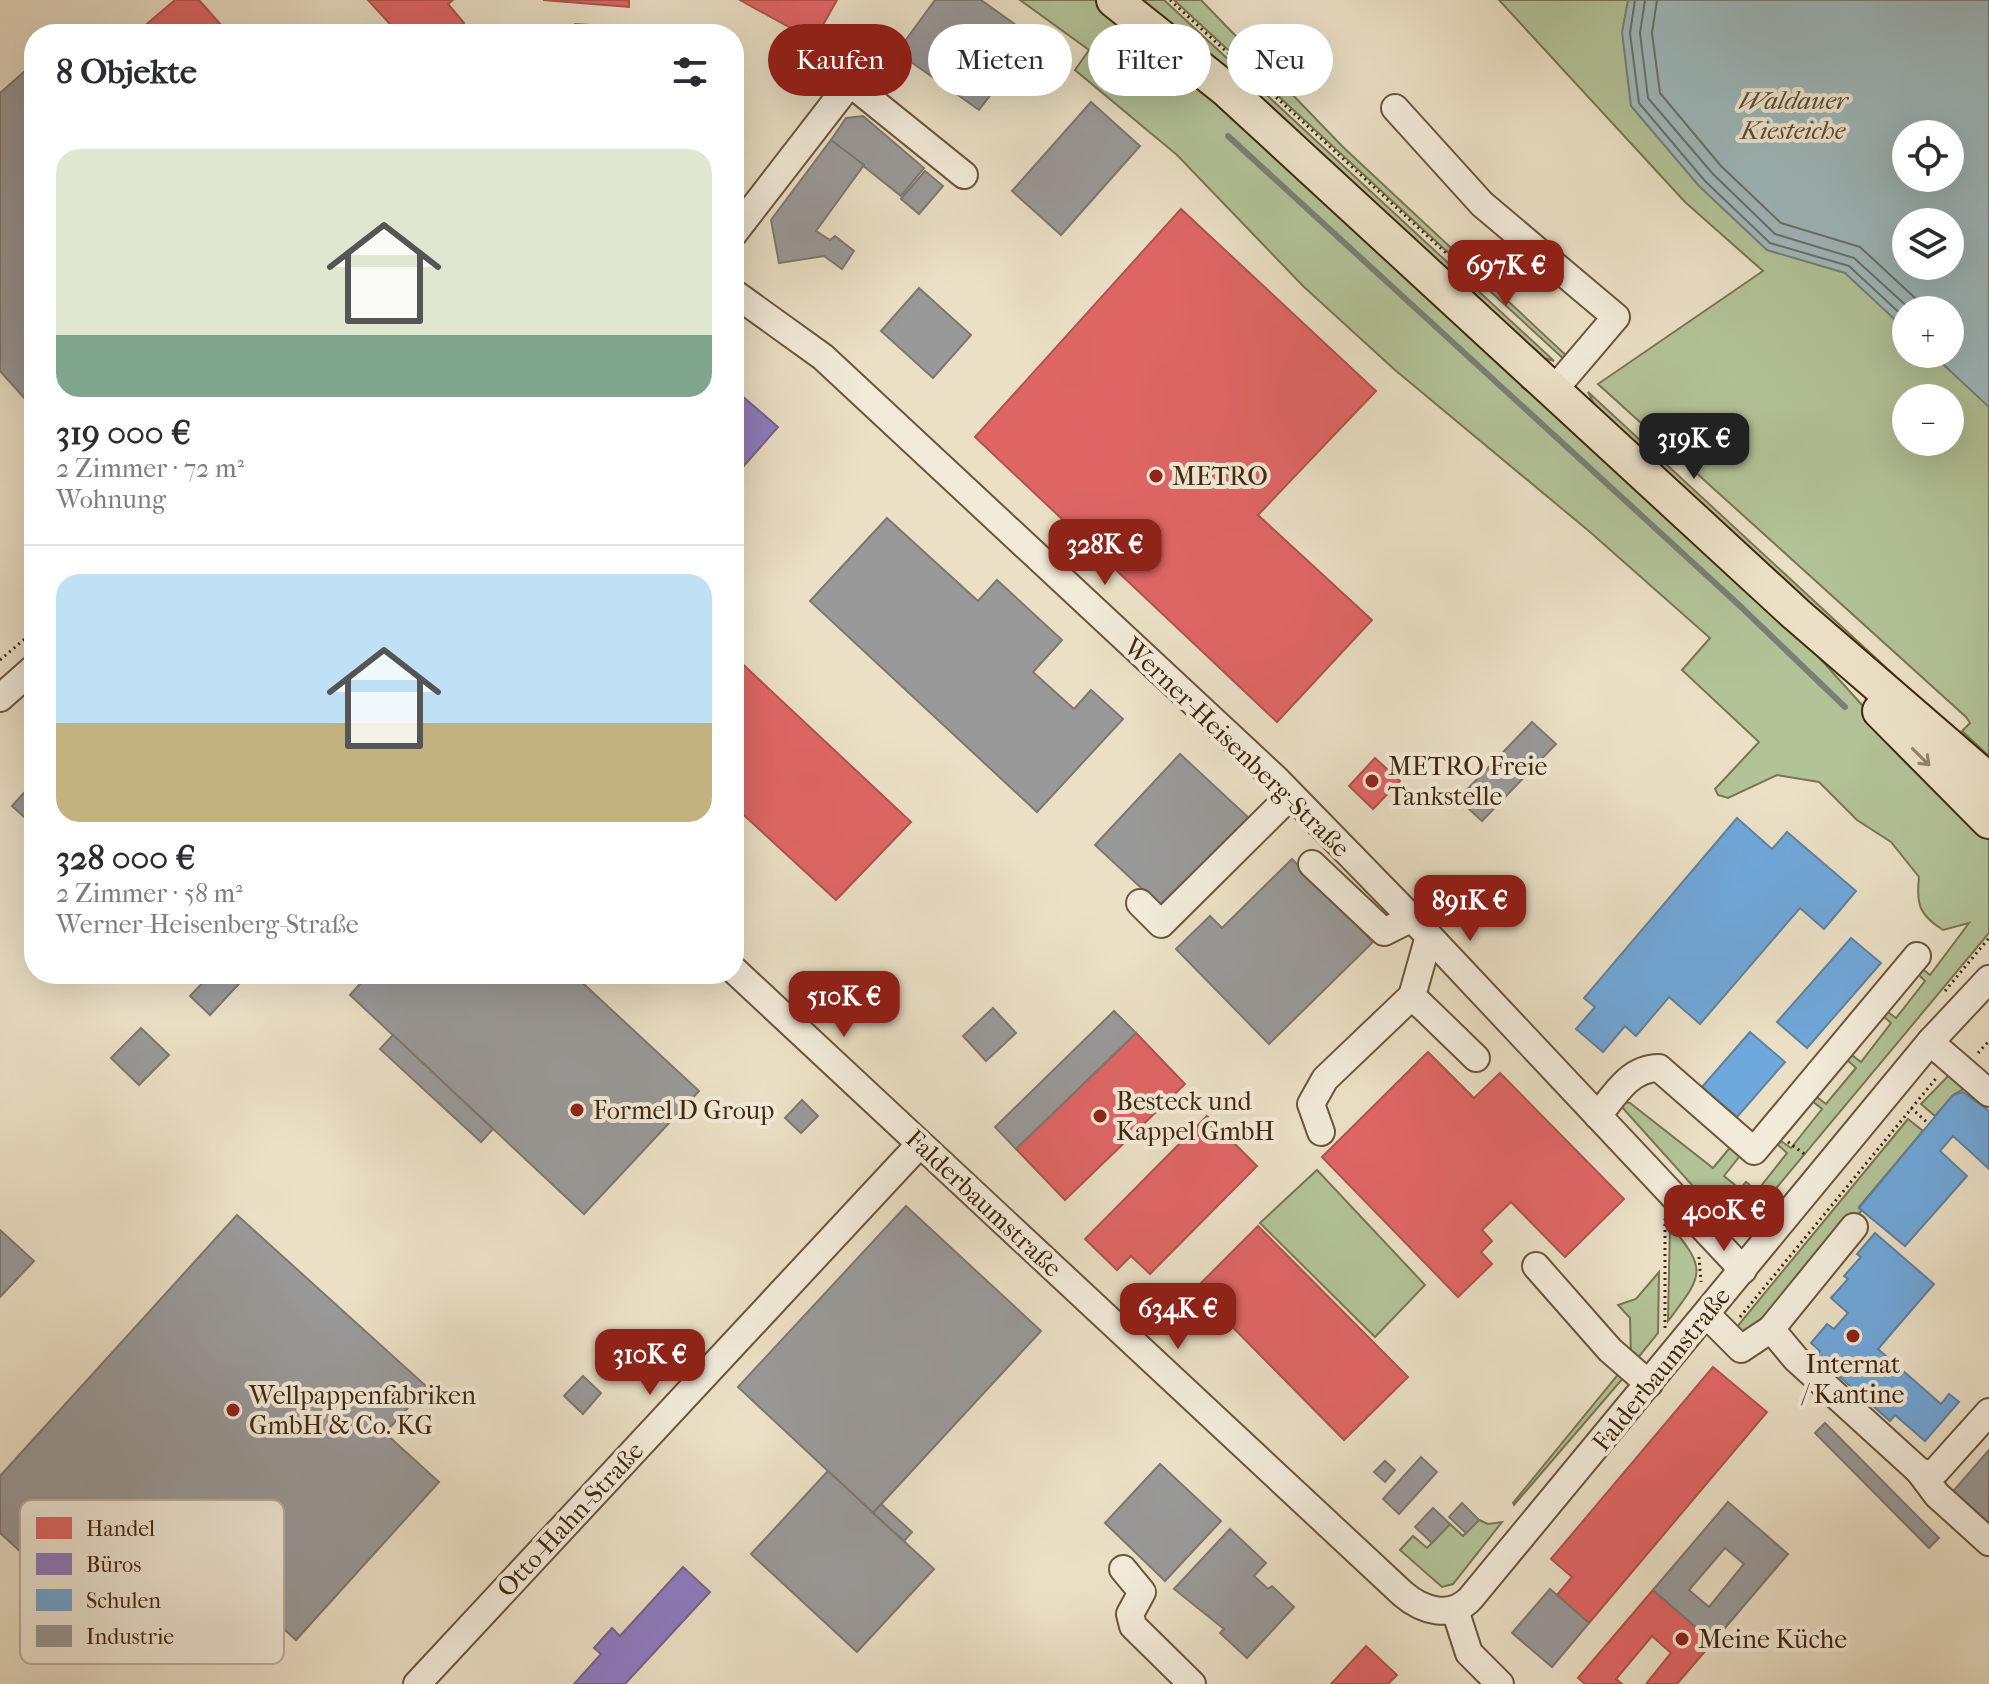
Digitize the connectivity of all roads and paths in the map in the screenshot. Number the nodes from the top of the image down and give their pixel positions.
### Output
1 (1114, 0) edge
2 (1395, 108) dead end
3 (964, 175) dead end
4 (744, 220) edge
5 (744, 300) edge
6 (1553, 391) junction
7 (1796, 614) junction
8 (24, 640) edge
9 (0, 660) edge
10 (24, 677) edge
11 (0, 698) edge
12 (1989, 781) edge
13 (1291, 795) junction
14 (1989, 821) edge
15 (1312, 864) dead end
16 (1140, 903) dead end
17 (1420, 927) junction
18 (1917, 956) dead end
19 (1989, 965) edge
20 (744, 979) edge
21 (1989, 979) edge
22 (1412, 996) junction
23 (1954, 1013) junction
24 (1989, 1041) edge
25 (1930, 1042) junction
26 (1476, 1058) dead end
27 (1979, 1079) edge
28 (1911, 1108) junction
29 (1598, 1116) junction
30 (1929, 1124) dead end
31 (1321, 1132) dead end
32 (920, 1144) junction
33 (1792, 1145) dead end
34 (1807, 1156) dead end
35 (1677, 1200) junction
36 (1854, 1227) dead end
37 (1536, 1266) dead end
38 (1743, 1270) junction
39 (1706, 1314) junction
40 (1771, 1329) junction
41 (1665, 1331) dead end
42 (1726, 1334) junction
43 (1649, 1384) junction
44 (1989, 1412) edge
45 (1919, 1471) junction
46 (1989, 1542) edge
47 (1123, 1569) dead end
48 (1455, 1610) junction
49 (417, 1684) edge
50 (1192, 1684) edge
51 (1500, 1684) edge

1 - 6 main road
2 - 6 street
3 - 4 street
5 - 13 street, Werner-Heisenberg-Straße
6 - 7 main road
7 - 12 main road
7 -> 14 main road
8 - 9 path
10 - 11 street
13 - 16 street
13 - 17 street, Werner-Heisenberg-Straße
15 - 17 street
17 - 22 street
17 - 29 street, Werner-Heisenberg-Straße
18 - 29 street
19 - 23 street
20 - 32 street, Falderbaumstraße
21 - 23 street, Falderbaumstraße
22 - 26 street
22 - 31 street
23 - 25 street, Falderbaumstraße
24 - 27 path
25 - 27 street
25 - 38 street, Falderbaumstraße
27 - 28 path
28 - 30 path
28 - 42 path
29 - 35 street, Werner-Heisenberg-Straße
32 - 48 street, Falderbaumstraße
32 - 49 street, Otto-Hahn-Straße
33 - 34 path
35 - 38 street, Werner-Heisenberg-Straße
35 - 41 path
36 - 40 street
37 - 43 street
38 - 39 street, Falderbaumstraße
39 - 42 street
39 - 43 street, Falderbaumstraße
40 - 42 street
40 - 45 street
43 - 48 street, Falderbaumstraße
44 - 45 street
45 - 46 street
47 - 50 street
48 - 51 street

